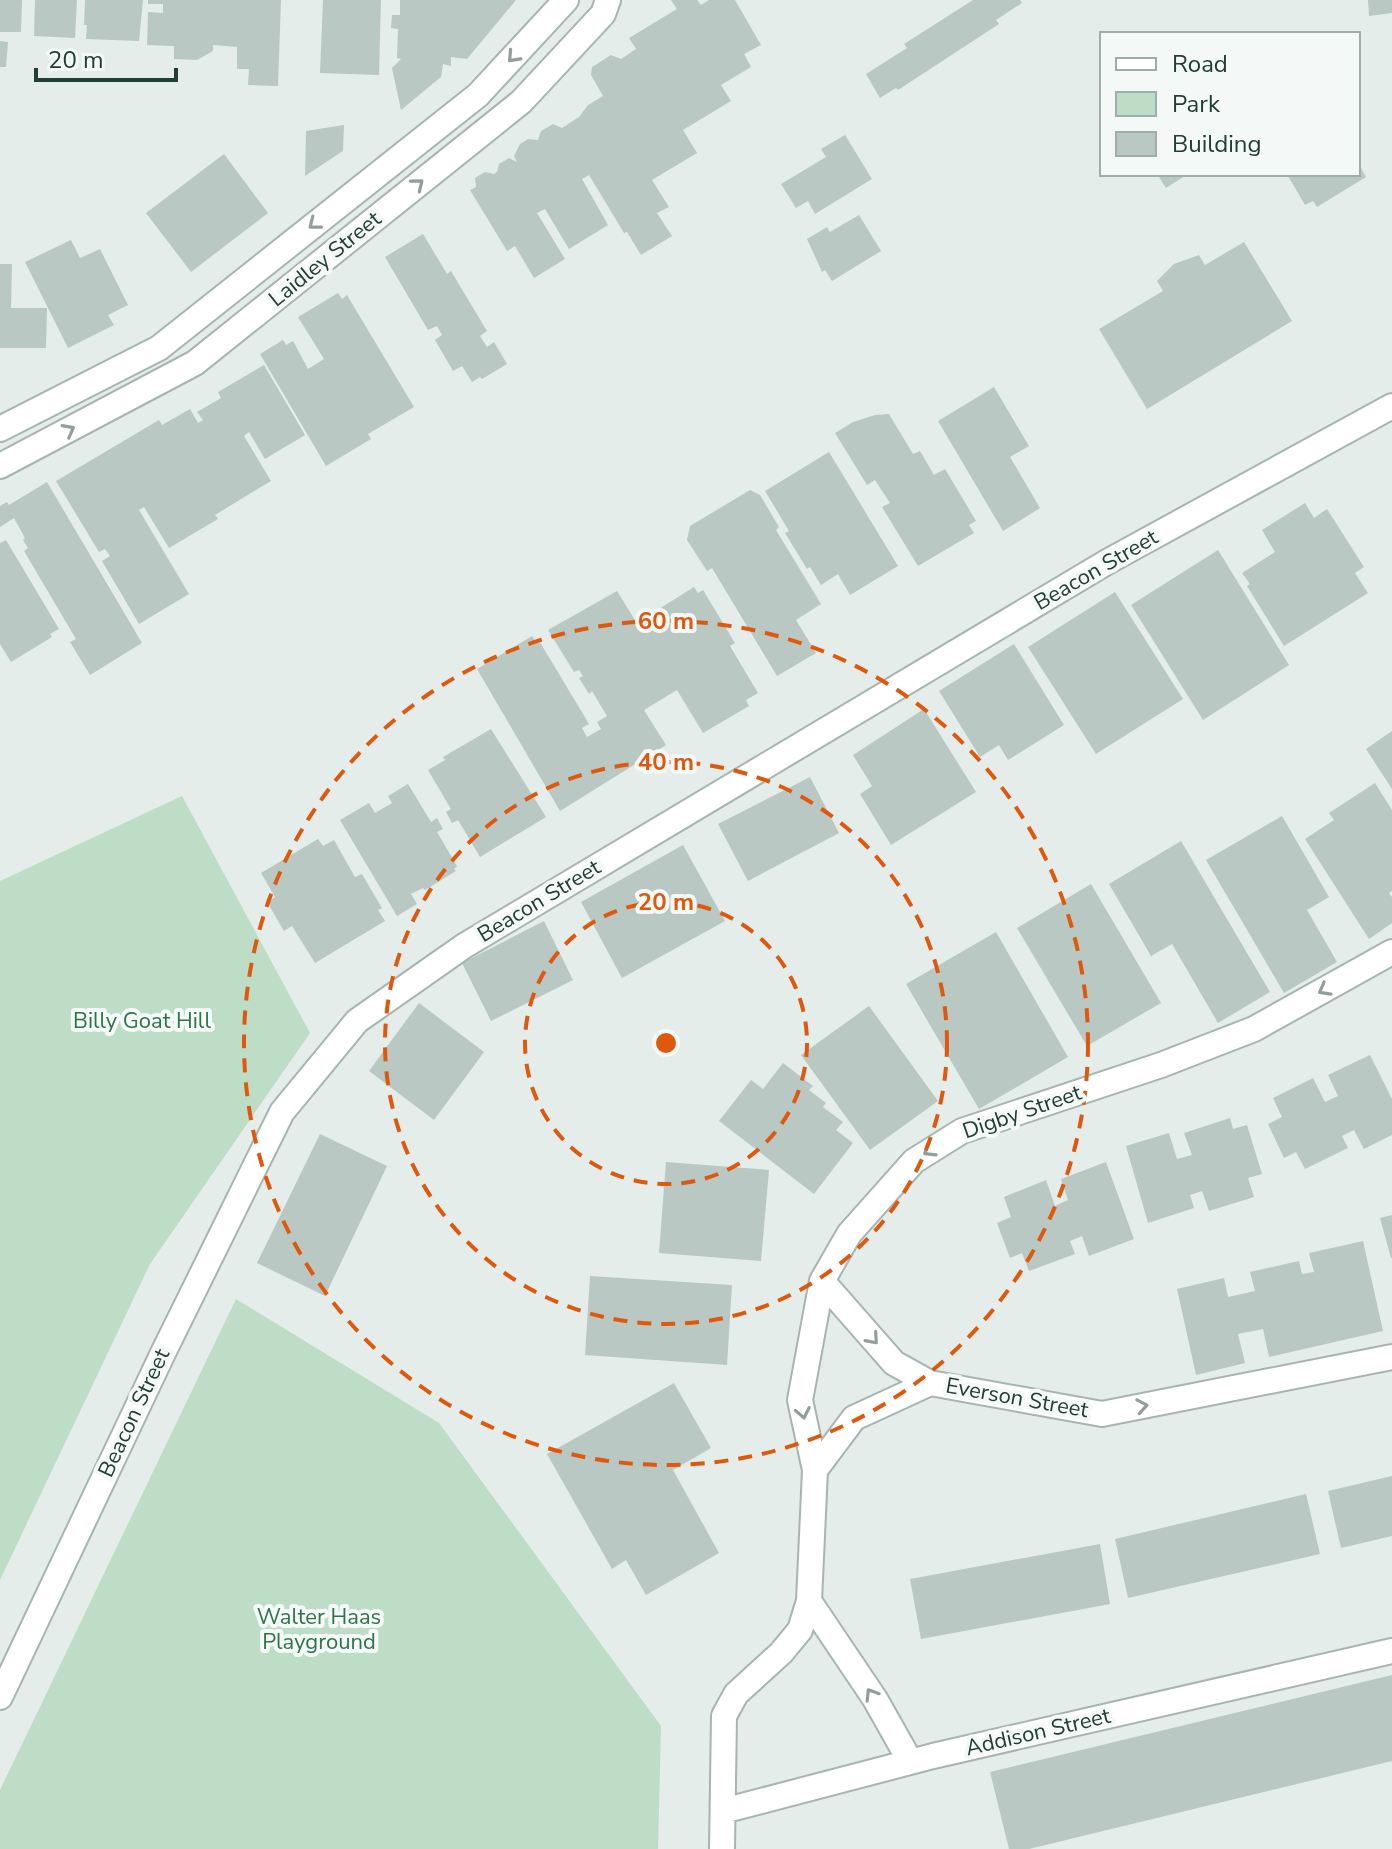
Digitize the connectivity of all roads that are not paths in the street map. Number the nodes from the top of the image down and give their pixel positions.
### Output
1 (566, 0) edge
2 (608, 0) edge
3 (1392, 406) edge
4 (0, 429) edge
5 (0, 466) edge
6 (1392, 952) edge
7 (822, 1281) junction
8 (1392, 1357) edge
9 (930, 1383) junction
10 (815, 1470) junction
11 (809, 1601) junction
12 (1392, 1651) edge
13 (0, 1697) edge
14 (910, 1761) junction
15 (723, 1811) junction
16 (722, 1849) edge

1 -> 4 street, Laidley Street
5 -> 2 street, Laidley Street
3 - 13 street, Beacon Street
6 -> 7 street, Digby Street
7 -> 9 street, Everson Street
7 -> 10 street, Digby Street
9 -> 8 street, Everson Street
9 - 10 street
10 - 11 street, Digby Street
14 -> 11 street
11 - 15 street, Digby Street
12 - 14 street, Addison Street
14 - 15 street, Addison Street
15 - 16 street

